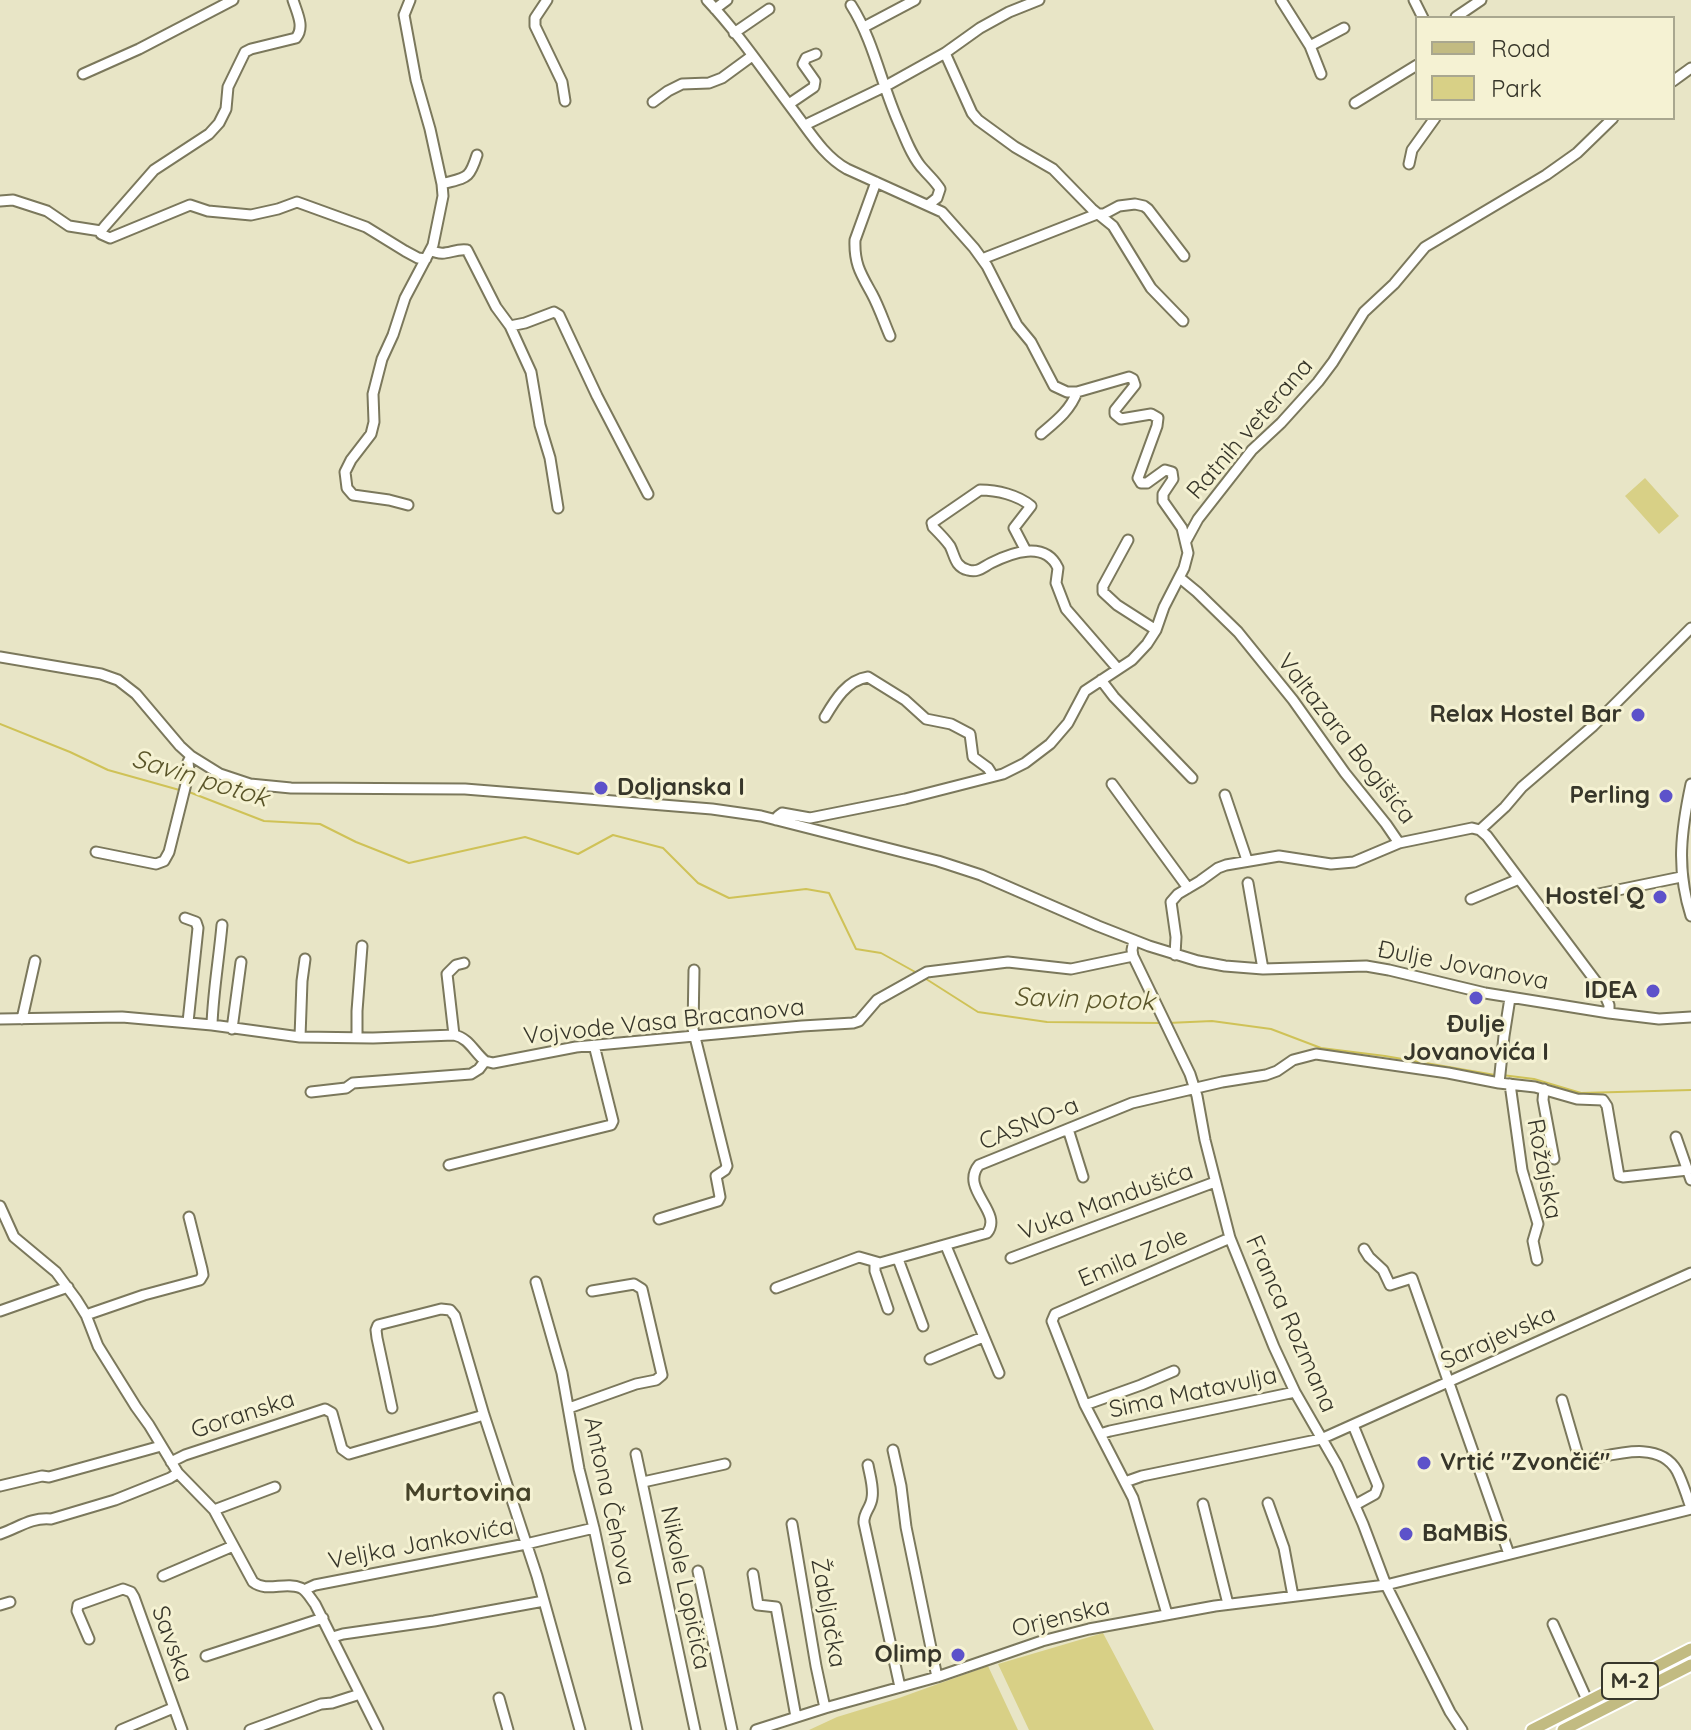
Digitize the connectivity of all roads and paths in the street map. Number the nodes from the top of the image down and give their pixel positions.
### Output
1 (233, 0) edge
2 (293, 0) edge
3 (410, 0) edge
4 (547, 0) edge
5 (707, 0) edge
6 (727, 0) edge
7 (915, 0) edge
8 (1039, 0) edge
9 (1281, 0) edge
10 (1481, 0) edge
11 (851, 5) dead end
12 (715, 9) junction
13 (769, 9) dead end
14 (1457, 16) edge
15 (864, 27) junction
16 (1344, 28) dead end
17 (734, 33) junction
18 (1310, 46) junction
19 (945, 53) junction
20 (816, 54) dead end
21 (752, 56) junction
22 (1415, 66) edge
23 (83, 74) dead end
24 (1321, 74) dead end
25 (884, 87) junction
26 (565, 101) dead end
27 (653, 102) dead end
28 (1355, 103) dead end
29 (789, 104) junction
30 (1434, 120) edge
31 (1611, 120) edge
32 (805, 125) junction
33 (477, 155) dead end
34 (1409, 164) dead end
35 (876, 182) junction
36 (442, 184) junction
37 (0, 201) edge
38 (928, 205) junction
39 (1097, 214) junction
40 (101, 231) junction
41 (428, 254) junction
42 (1184, 256) dead end
43 (982, 259) junction
44 (1183, 321) dead end
45 (510, 326) junction
46 (890, 336) dead end
47 (1077, 392) junction
48 (1041, 434) dead end
49 (648, 494) dead end
50 (408, 505) dead end
51 (558, 508) dead end
52 (1128, 540) dead end
53 (1186, 541) junction
54 (1026, 551) junction
55 (1180, 578) junction
56 (1691, 628) edge
57 (1156, 630) junction
58 (0, 657) edge
59 (1118, 669) junction
60 (1101, 680) junction
61 (825, 717) dead end
62 (191, 756) junction
63 (993, 776) junction
64 (1192, 778) dead end
65 (1112, 784) dead end
66 (1691, 784) edge
67 (1225, 795) dead end
68 (776, 820) junction
69 (1480, 830) junction
70 (1399, 843) junction
71 (1686, 844) edge
72 (96, 852) dead end
73 (1247, 860) junction
74 (1681, 877) junction
75 (1519, 879) junction
76 (1248, 883) dead end
77 (1188, 888) junction
78 (1584, 897) dead end
79 (1471, 899) dead end
80 (1691, 914) edge
81 (185, 918) dead end
82 (222, 925) dead end
83 (1134, 940) junction
84 (362, 946) dead end
85 (1175, 955) junction
86 (1133, 956) junction
87 (305, 959) dead end
88 (35, 961) dead end
89 (241, 962) dead end
90 (464, 963) dead end
91 (1263, 969) junction
92 (694, 970) dead end
93 (1510, 998) junction
94 (1609, 1013) junction
95 (1691, 1017) edge
96 (0, 1019) edge
97 (22, 1019) junction
98 (188, 1022) junction
99 (212, 1025) junction
100 (232, 1029) junction
101 (454, 1035) junction
102 (695, 1036) junction
103 (300, 1037) junction
104 (357, 1037) junction
105 (594, 1045) junction
106 (485, 1061) junction
107 (1502, 1079) junction
108 (1194, 1088) junction
109 (1544, 1089) junction
110 (311, 1092) dead end
111 (1068, 1129) junction
112 (1676, 1137) dead end
113 (1554, 1159) dead end
114 (449, 1165) dead end
115 (1689, 1175) edge
116 (1083, 1177) dead end
117 (1215, 1182) junction
118 (0, 1206) edge
119 (189, 1217) dead end
120 (659, 1219) dead end
121 (1230, 1238) junction
122 (946, 1246) junction
123 (1364, 1249) dead end
124 (1011, 1258) dead end
125 (898, 1259) junction
126 (1537, 1260) dead end
127 (875, 1263) junction
128 (1691, 1273) edge
129 (536, 1282) dead end
130 (68, 1287) junction
131 (776, 1288) dead end
132 (592, 1291) dead end
133 (888, 1309) dead end
134 (0, 1311) edge
135 (86, 1315) junction
136 (923, 1326) dead end
137 (983, 1337) junction
138 (930, 1359) dead end
139 (1174, 1371) dead end
140 (999, 1373) dead end
141 (1448, 1382) junction
142 (1295, 1392) junction
143 (1562, 1400) dead end
144 (1085, 1405) junction
145 (392, 1408) dead end
146 (569, 1408) junction
147 (484, 1415) junction
148 (1353, 1425) junction
149 (1100, 1434) junction
150 (1321, 1439) junction
151 (161, 1446) junction
152 (893, 1450) dead end
153 (636, 1454) dead end
154 (171, 1462) junction
155 (725, 1464) dead end
156 (868, 1465) dead end
157 (178, 1473) junction
158 (643, 1482) junction
159 (1125, 1482) junction
160 (0, 1486) edge
161 (275, 1487) dead end
162 (1268, 1503) dead end
163 (1203, 1504) dead end
164 (1355, 1505) junction
165 (1691, 1508) edge
166 (214, 1510) junction
167 (792, 1524) dead end
168 (594, 1528) junction
169 (0, 1534) edge
170 (526, 1544) junction
171 (233, 1546) junction
172 (1509, 1554) junction
173 (698, 1571) dead end
174 (753, 1574) dead end
175 (163, 1576) dead end
176 (1386, 1585) junction
177 (304, 1590) junction
178 (1293, 1596) junction
179 (544, 1601) junction
180 (1228, 1604) junction
181 (1167, 1614) junction
182 (323, 1618) junction
183 (1553, 1624) dead end
184 (333, 1637) junction
185 (89, 1639) dead end
186 (1691, 1649) edge
187 (206, 1656) dead end
188 (1691, 1665) edge
189 (937, 1677) junction
190 (900, 1687) junction
191 (360, 1694) junction
192 (499, 1698) dead end
193 (1588, 1702) junction
194 (173, 1708) junction
195 (825, 1708) junction
196 (1450, 1712) junction
197 (796, 1717) junction
198 (127, 1729) edge
199 (182, 1730) edge
200 (250, 1730) edge
201 (378, 1730) edge
202 (508, 1730) edge
203 (580, 1730) edge
204 (637, 1730) edge
205 (695, 1730) edge
206 (732, 1730) edge
207 (756, 1730) edge
208 (1454, 1730) edge
209 (1462, 1730) edge
210 (1532, 1730) edge
211 (1563, 1730) edge

1 - 23 street
2 - 40 street
3 - 36 street
4 - 26 street
5 - 12 street
6 - 12 street
7 - 15 street
8 - 19 street
9 - 18 street
10 - 14 street
11 - 15 street
12 - 17 street
13 - 17 street
15 - 25 street
16 - 18 street
17 - 21 street
18 - 24 street
19 - 25 street
19 - 39 street
20 - 29 street
21 - 27 street
21 - 29 street
22 - 28 street
25 - 32 street
25 - 38 street
29 - 32 street
30 - 34 street
31 - 53 street, Ratnih veterana
32 - 35 street
33 - 36 street
35 - 38 street
35 - 46 street
36 - 41 street
37 - 40 street
38 - 43 street
39 - 42 street
39 - 43 street
39 - 44 street
40 - 41 street
41 - 45 street
41 - 50 street
43 - 47 street
45 - 49 street
45 - 51 street
47 - 48 street
47 - 53 street
52 - 57 street
53 - 55 street, Ratnih veterana
54 - 54 street
54 - 59 street
55 - 57 street, Ratnih veterana
55 - 70 street, Valtazara Bogišića
56 - 69 street
57 - 59 street, Ratnih veterana
58 - 62 street
59 - 60 street, Ratnih veterana
60 - 63 street, Ratnih veterana
60 - 64 street
61 - 63 street
62 - 68 street
62 - 72 street
63 - 68 street, Ratnih veterana
65 - 77 street
66 - 71 street
67 - 73 street
68 - 83 street, Đulje Jovanova
69 - 70 street, Valtazara Bogišića
69 - 75 street
70 - 73 street
71 - 74 street
73 - 77 street
74 - 78 street
74 - 80 street
75 - 79 street
75 - 94 street
76 - 91 street
77 - 85 street
81 - 98 street
82 - 99 street
83 - 85 street, Đulje Jovanova
83 - 86 street, Franca Rozmana
84 - 104 street
85 - 91 street, Đulje Jovanova
86 - 102 street, Vojvode Vasa Bracanova
86 - 108 street, Franca Rozmana
87 - 103 street
88 - 97 street
89 - 100 street
90 - 101 street
91 - 93 street, Đulje Jovanova
92 - 102 street
93 - 94 street, Đulje Jovanova
93 - 107 street, Rožajska
94 - 95 street, Đulje Jovanova
96 - 97 street
97 - 98 street
98 - 99 street
99 - 100 street
100 - 103 street
101 - 104 street
101 - 106 street
102 - 105 street, Vojvode Vasa Bracanova
102 - 120 street
103 - 104 street
105 - 106 street, Vojvode Vasa Bracanova
105 - 114 street
106 - 110 street, Vojvode Vasa Bracanova
107 - 108 street, CASNO-a
107 - 109 street, CASNO-a
107 - 126 street, Rožajska
108 - 111 street, CASNO-a
108 - 117 street, Franca Rozmana
109 - 113 street
109 - 115 street, CASNO-a
111 - 116 street
111 - 122 street, CASNO-a
112 - 115 street
117 - 121 street, Franca Rozmana
117 - 124 street, Vuka Mandušića
118 - 130 street
119 - 135 street
121 - 142 street, Franca Rozmana
121 - 144 street, Emila Zole
122 - 125 street, CASNO-a
122 - 137 street
123 - 141 street
125 - 127 street, CASNO-a
125 - 136 street
127 - 131 street, CASNO-a
127 - 133 street
128 - 141 street, Sarajevska
129 - 146 street, Antona Čehova
130 - 134 street
130 - 135 street
132 - 146 street
135 - 151 street
137 - 138 street
137 - 140 street
139 - 144 street
141 - 148 street, Sarajevska
141 - 172 street
142 - 149 street, Sima Matavulja
142 - 150 street, Franca Rozmana
143 - 165 street
144 - 149 street
145 - 147 street
146 - 168 street, Antona Čehova
147 - 154 street, Goranska
147 - 170 street
148 - 150 street, Sarajevska
148 - 164 street
149 - 159 street
150 - 159 street
150 - 164 street, Franca Rozmana
151 - 154 street
151 - 160 street
152 - 189 street
153 - 158 street, Nikole Lopičića
154 - 157 street
155 - 158 street
156 - 190 street
157 - 166 street
157 - 169 street
158 - 205 street, Nikole Lopičića
159 - 181 street
161 - 166 street
162 - 178 street
163 - 180 street
164 - 176 street, Franca Rozmana
165 - 172 street, Orjenska
166 - 171 street
167 - 195 street, Žabljačka
168 - 170 street, Veljka Jankovića
168 - 204 street, Antona Čehova
170 - 177 street, Veljka Jankovića
170 - 179 street
171 - 175 street
171 - 177 street
172 - 176 street, Orjenska
173 - 206 street
174 - 197 street
176 - 178 street, Orjenska
176 - 196 street, Franca Rozmana
177 - 182 street
178 - 180 street, Orjenska
179 - 184 street
179 - 203 street
180 - 181 street, Orjenska
181 - 189 street, Orjenska
182 - 184 street
182 - 187 street
183 - 193 street
184 - 191 street
185 - 194 street, Savska
186 - 193 main road, M-2
188 - 211 main road, M-2
189 - 190 street, Orjenska
190 - 195 street, Orjenska
191 - 200 street
191 - 201 street
192 - 202 street
193 - 210 main road, M-2
194 - 198 street, Savska
194 - 199 street, Savska
195 - 197 street, Orjenska
196 - 208 street, Franca Rozmana
196 - 209 street, Franca Rozmana
197 - 207 street, Orjenska

